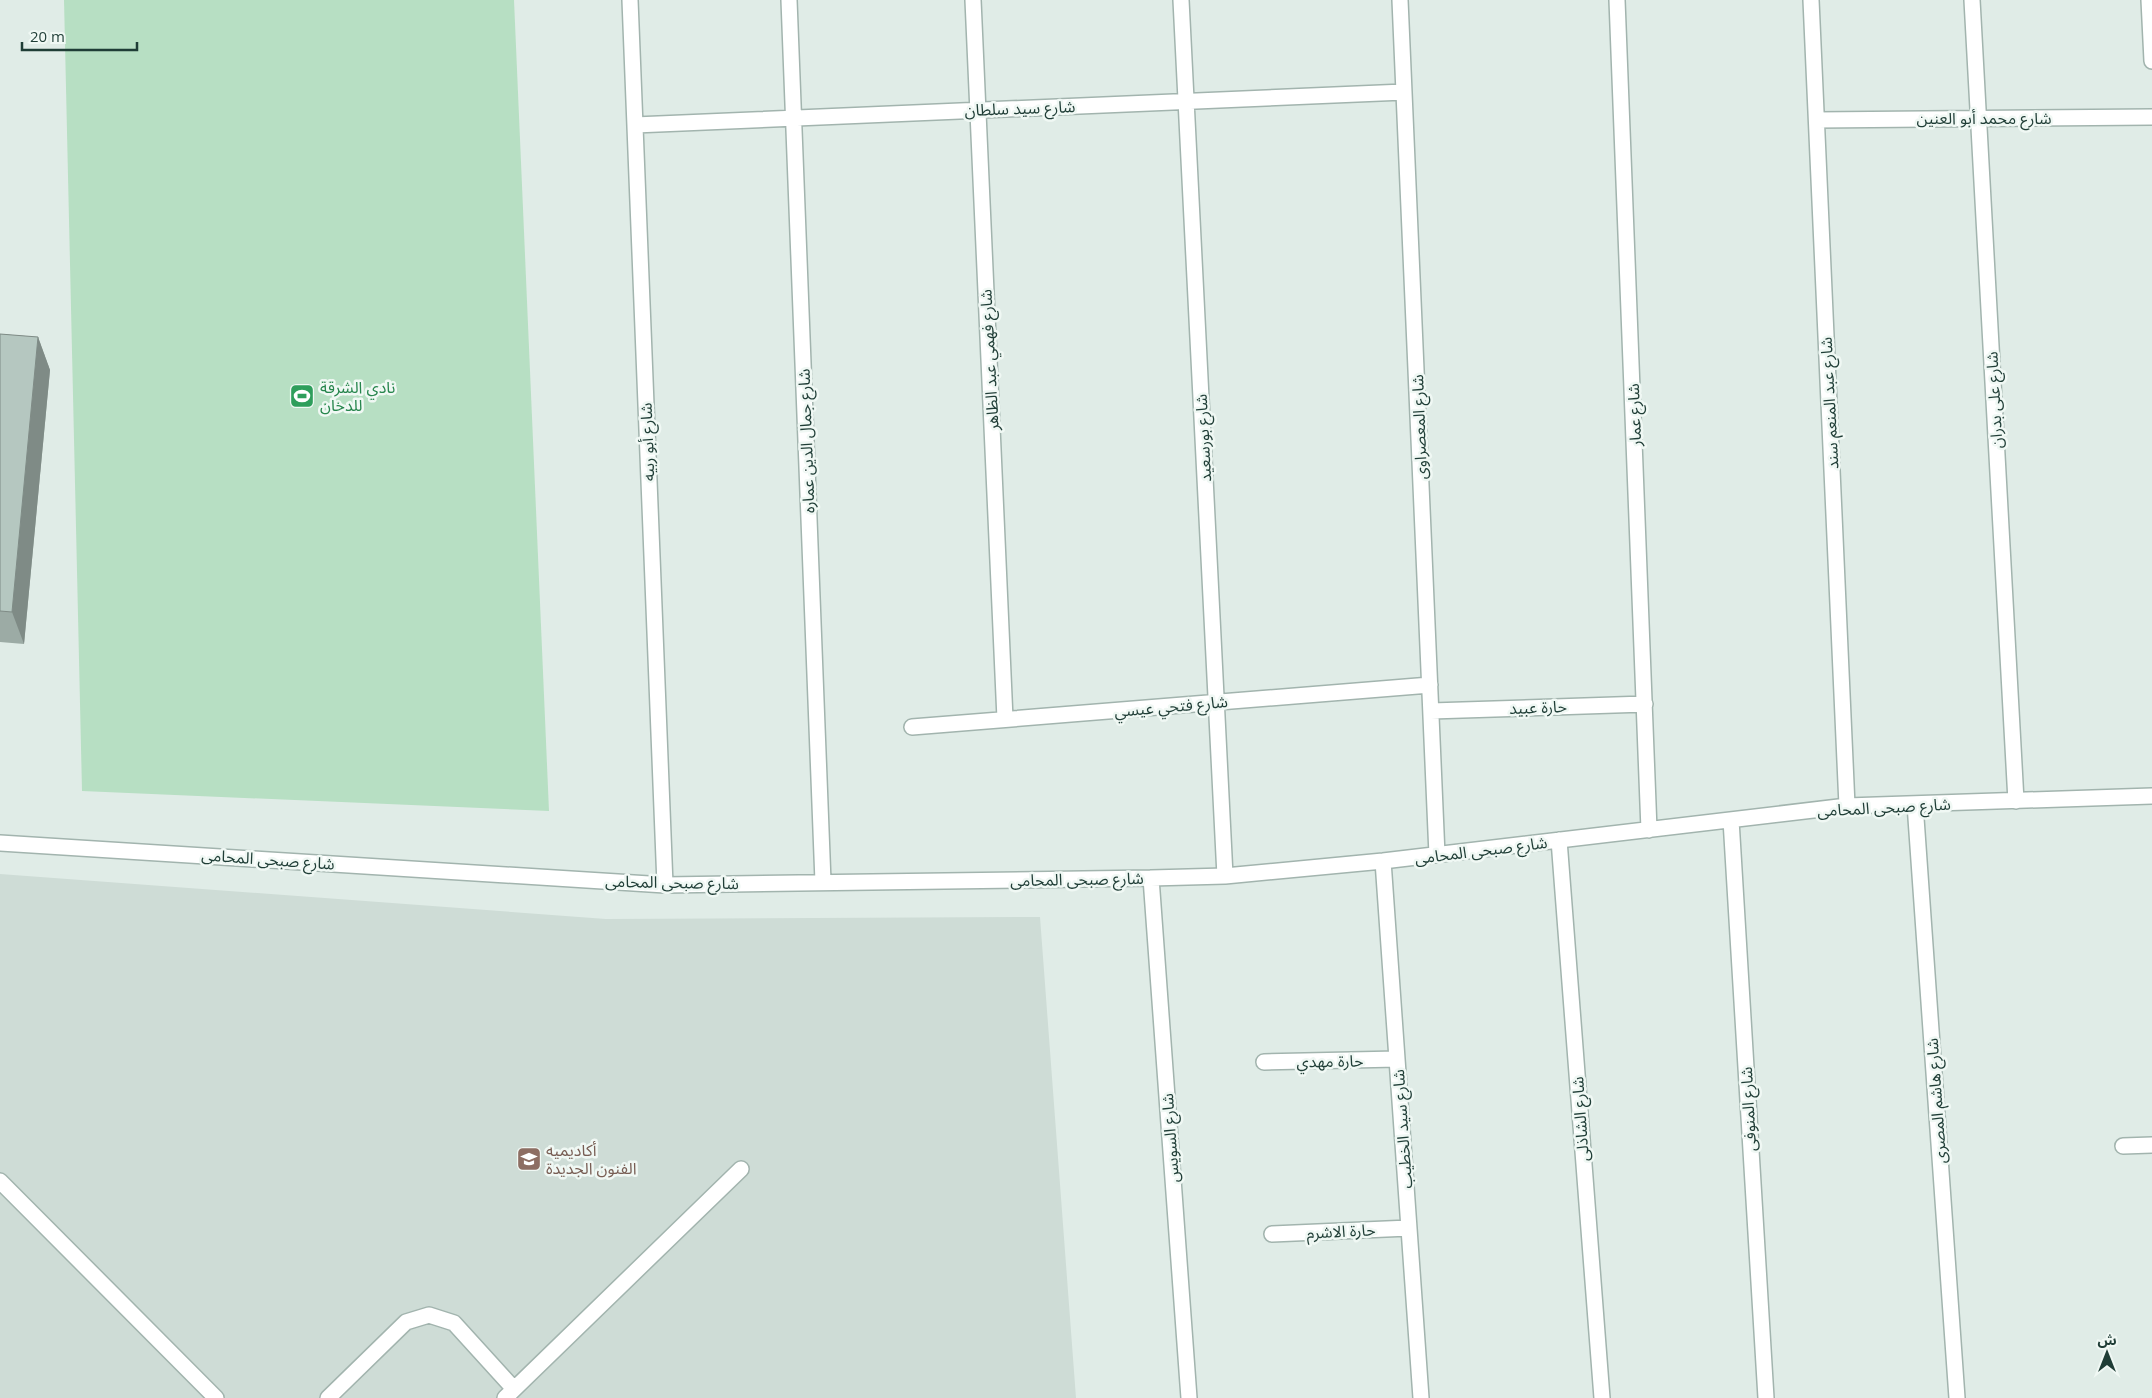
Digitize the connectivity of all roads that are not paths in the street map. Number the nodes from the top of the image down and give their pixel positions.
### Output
1 (630, 0) edge
2 (789, 0) edge
3 (973, 0) edge
4 (1181, 0) edge
5 (1400, 0) edge
6 (1618, 0) edge
7 (1811, 0) edge
8 (1972, 0) edge
9 (2149, 0) edge
10 (2152, 61) edge
11 (1404, 92) junction
12 (1186, 101) junction
13 (978, 110) junction
14 (2152, 117) edge
15 (793, 118) junction
16 (1978, 118) junction
17 (1816, 120) junction
18 (635, 125) junction
19 (1430, 685) junction
20 (1216, 702) junction
21 (1645, 704) junction
22 (1431, 711) junction
23 (1005, 719) junction
24 (912, 727) dead end
25 (2152, 796) edge
26 (2016, 801) junction
27 (1915, 804) junction
28 (1847, 806) junction
29 (1731, 820) junction
30 (1649, 830) junction
31 (1560, 840) junction
32 (0, 842) edge
33 (1437, 854) junction
34 (1383, 861) junction
35 (1225, 876) junction
36 (1151, 878) junction
37 (823, 882) junction
38 (665, 885) junction
39 (1397, 1059) junction
40 (1264, 1062) dead end
41 (2152, 1145) edge
42 (2123, 1146) dead end
43 (741, 1169) dead end
44 (0, 1181) edge
45 (1409, 1228) junction
46 (1272, 1234) dead end
47 (510, 1393) edge
48 (216, 1398) edge
49 (328, 1398) edge
50 (1189, 1398) edge
51 (1421, 1398) edge
52 (1602, 1398) edge
53 (1766, 1398) edge
54 (1957, 1398) edge

1 - 18 street, شارع أبو ربيه
2 - 15 street, شارع جمال الدين عماره
3 - 13 street, شارع فهمي عبد الظاهر
4 - 12 street, شارع بورسعيد
5 - 11 street, شارع المعصراوى
6 - 21 street, شارع عمار
7 - 17 street, شارع عبد المنعم سند
8 - 16 street, شارع على بدران
9 - 10 street
11 - 12 street, شارع سيد سلطان
11 - 19 street, شارع المعصراوى
12 - 13 street, شارع سيد سلطان
12 - 20 street, شارع بورسعيد
13 - 15 street, شارع سيد سلطان
13 - 23 street, شارع فهمي عبد الظاهر
14 - 16 street, شارع محمد أبو العنين
15 - 18 street, شارع سيد سلطان
15 - 37 street, شارع جمال الدين عماره
16 - 17 street, شارع محمد أبو العنين
16 - 26 street, شارع على بدران
17 - 28 street, شارع عبد المنعم سند
18 - 38 street, شارع أبو ربيه
19 - 20 street, شارع فتحي عيسي
19 - 22 street, شارع المعصراوى
20 - 23 street, شارع فتحي عيسي
20 - 35 street, شارع بورسعيد
21 - 22 street, حارة عبيد
21 - 30 street, شارع عمار
22 - 33 street, شارع المعصراوى
23 - 24 street, شارع فتحي عيسي
25 - 26 street, شارع صبحى المحامى
26 - 27 street, شارع صبحى المحامى
27 - 28 street, شارع صبحى المحامى
27 - 54 street, شارع هاشم المصرى
28 - 29 street, شارع صبحى المحامى
29 - 30 street, شارع صبحى المحامى
29 - 53 street, شارع المنوفى
30 - 31 street, شارع صبحى المحامى
31 - 33 street, شارع صبحى المحامى
31 - 52 street, شارع الشاذلى
32 - 38 street, شارع صبحى المحامى
33 - 34 street, شارع صبحى المحامى
34 - 35 street, شارع صبحى المحامى
34 - 39 street, شارع سيد الخطيب
35 - 36 street, شارع صبحى المحامى
36 - 37 street, شارع صبحى المحامى
36 - 50 street, شارع السويس
37 - 38 street, شارع صبحى المحامى
39 - 40 street, حارة مهدي
39 - 45 street, شارع سيد الخطيب
41 - 42 street
43 - 47 street
44 - 48 street
45 - 46 street, حارة الاشرم
45 - 51 street, شارع سيد الخطيب
47 - 49 street

